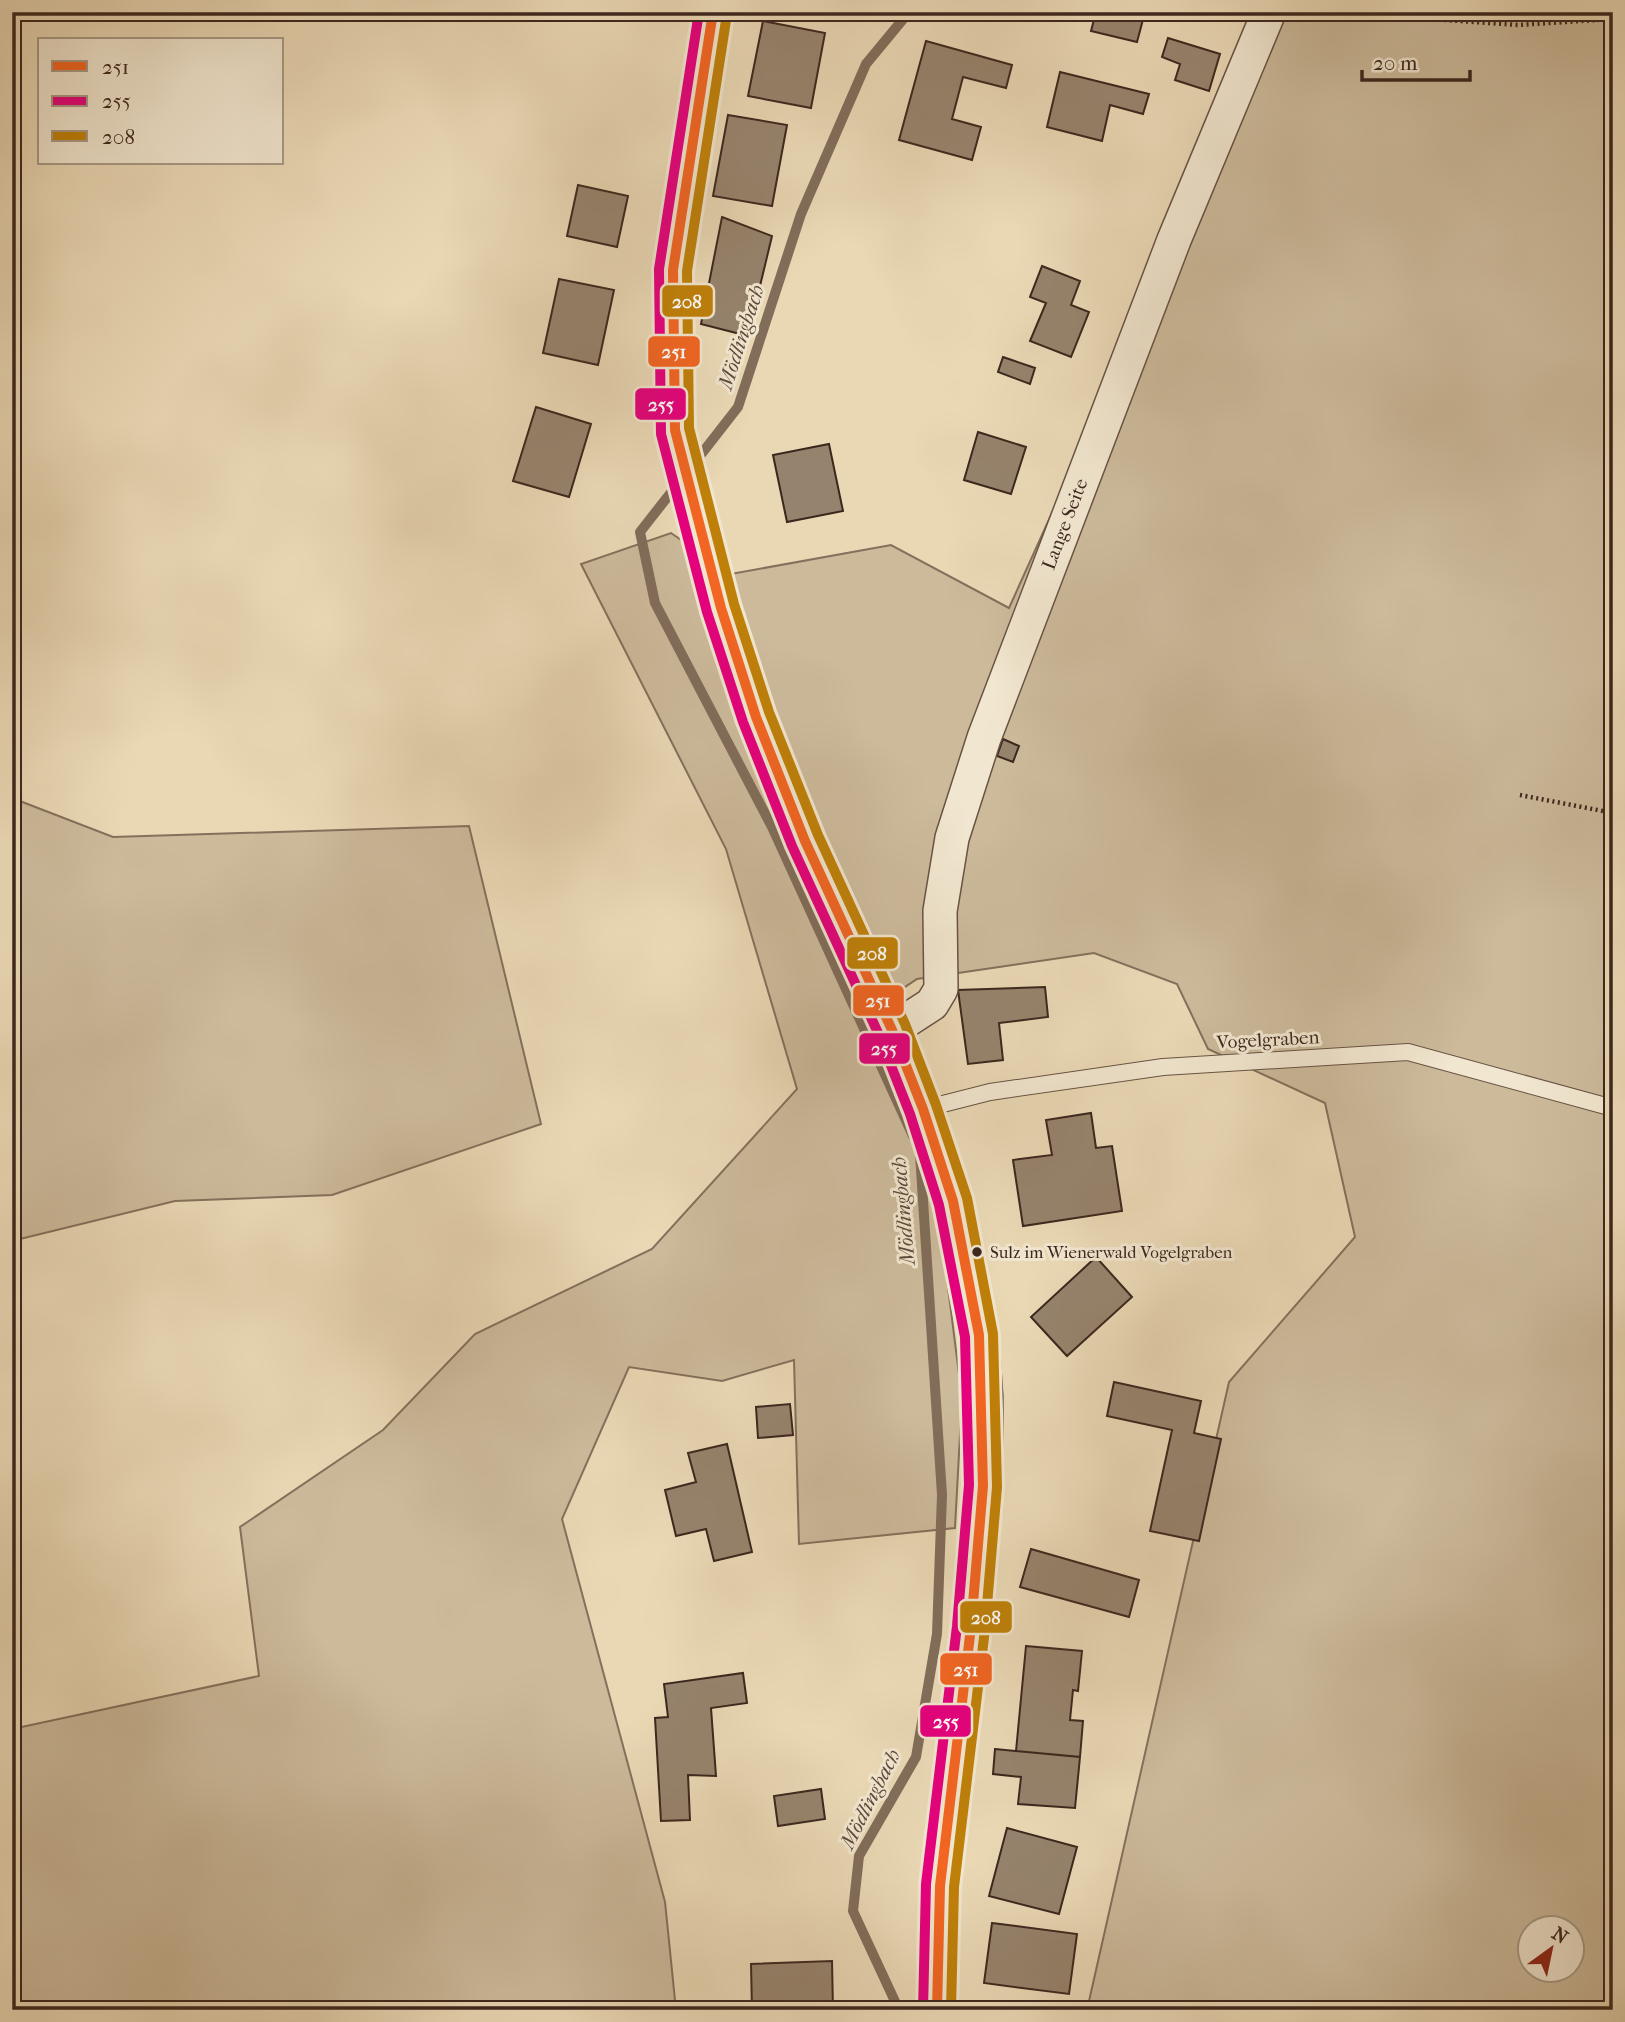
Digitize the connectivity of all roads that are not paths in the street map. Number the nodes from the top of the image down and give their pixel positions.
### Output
1 (713, 12) edge
2 (1269, 12) edge
3 (892, 1030) junction
4 (1613, 1108) edge
5 (923, 1109) junction
6 (937, 2010) edge

1 - 3 main road
2 - 3 street, Lange Seite
3 - 5 main road
4 - 5 lane, Vogelgraben
5 - 6 main road

